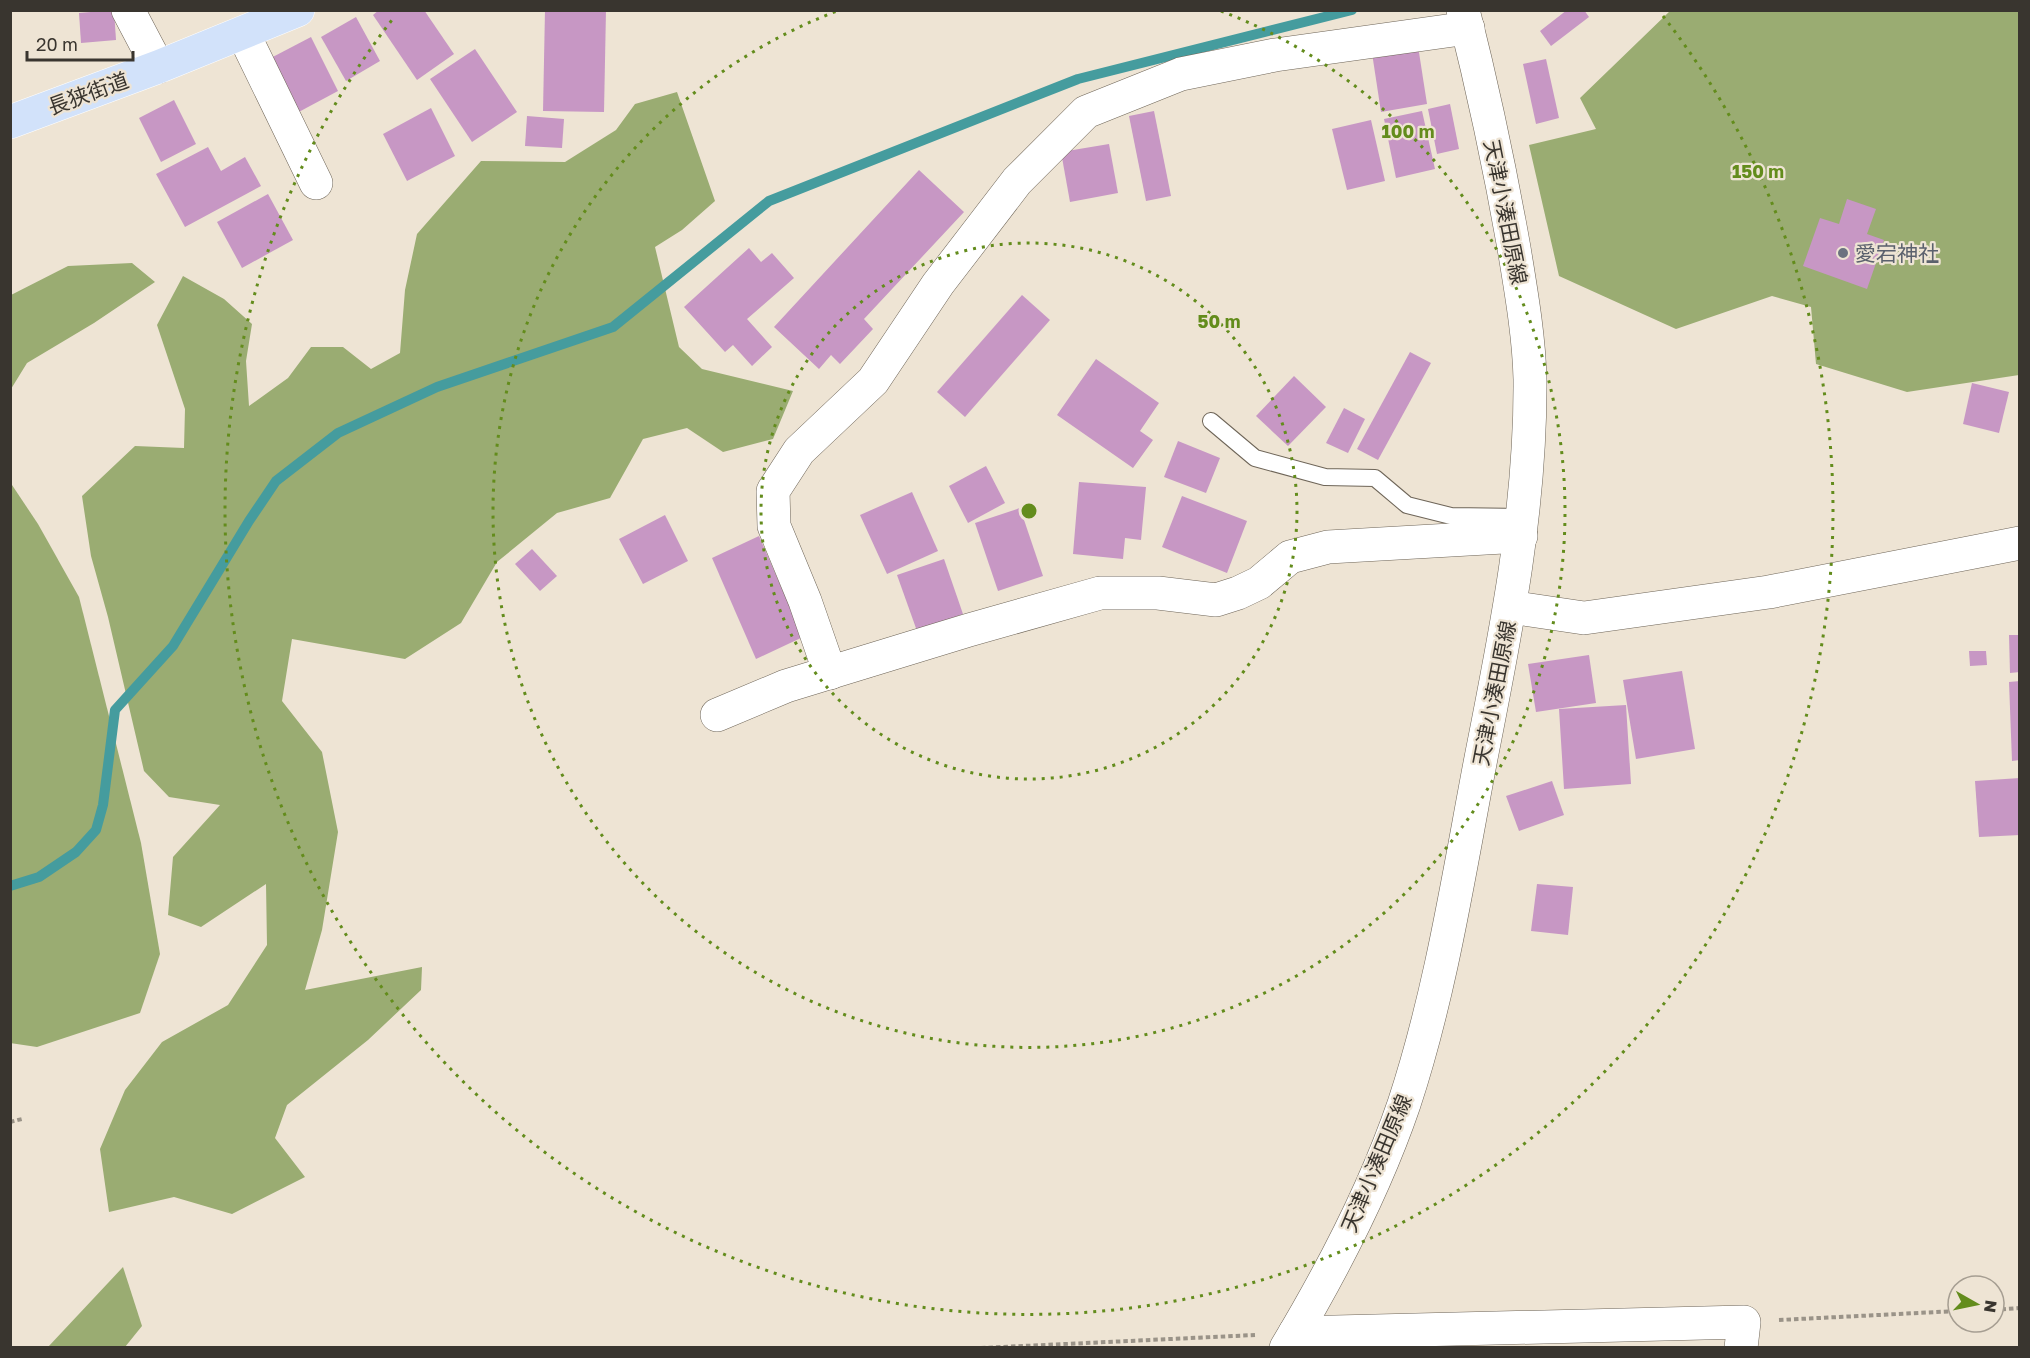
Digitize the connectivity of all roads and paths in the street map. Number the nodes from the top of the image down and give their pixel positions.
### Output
1 (128, 10) edge
2 (298, 10) edge
3 (1466, 19) edge
4 (243, 33) junction
5 (158, 67) junction
6 (10, 122) edge
7 (316, 183) dead end
8 (1211, 421) dead end
9 (1522, 527) junction
10 (2019, 543) edge
11 (1510, 607) junction
12 (830, 673) junction
13 (717, 715) dead end
14 (22, 1119) dead end
15 (10, 1122) edge
16 (1946, 1312) edge
17 (1742, 1335) edge
18 (1291, 1340) edge
19 (981, 1347) edge

1 - 5 street
2 - 4 main road, 長狭街道
3 - 9 street, 天津小湊田原線
3 - 12 street
4 - 5 main road, 長狭街道
4 - 7 street
5 - 6 main road, 長狭街道
8 - 9 lane
9 - 11 street, 天津小湊田原線
9 - 12 street
10 - 11 street
11 - 18 street, 天津小湊田原線
12 - 13 street
14 - 15 path
16 - 17 path
17 - 18 street
18 - 19 path

